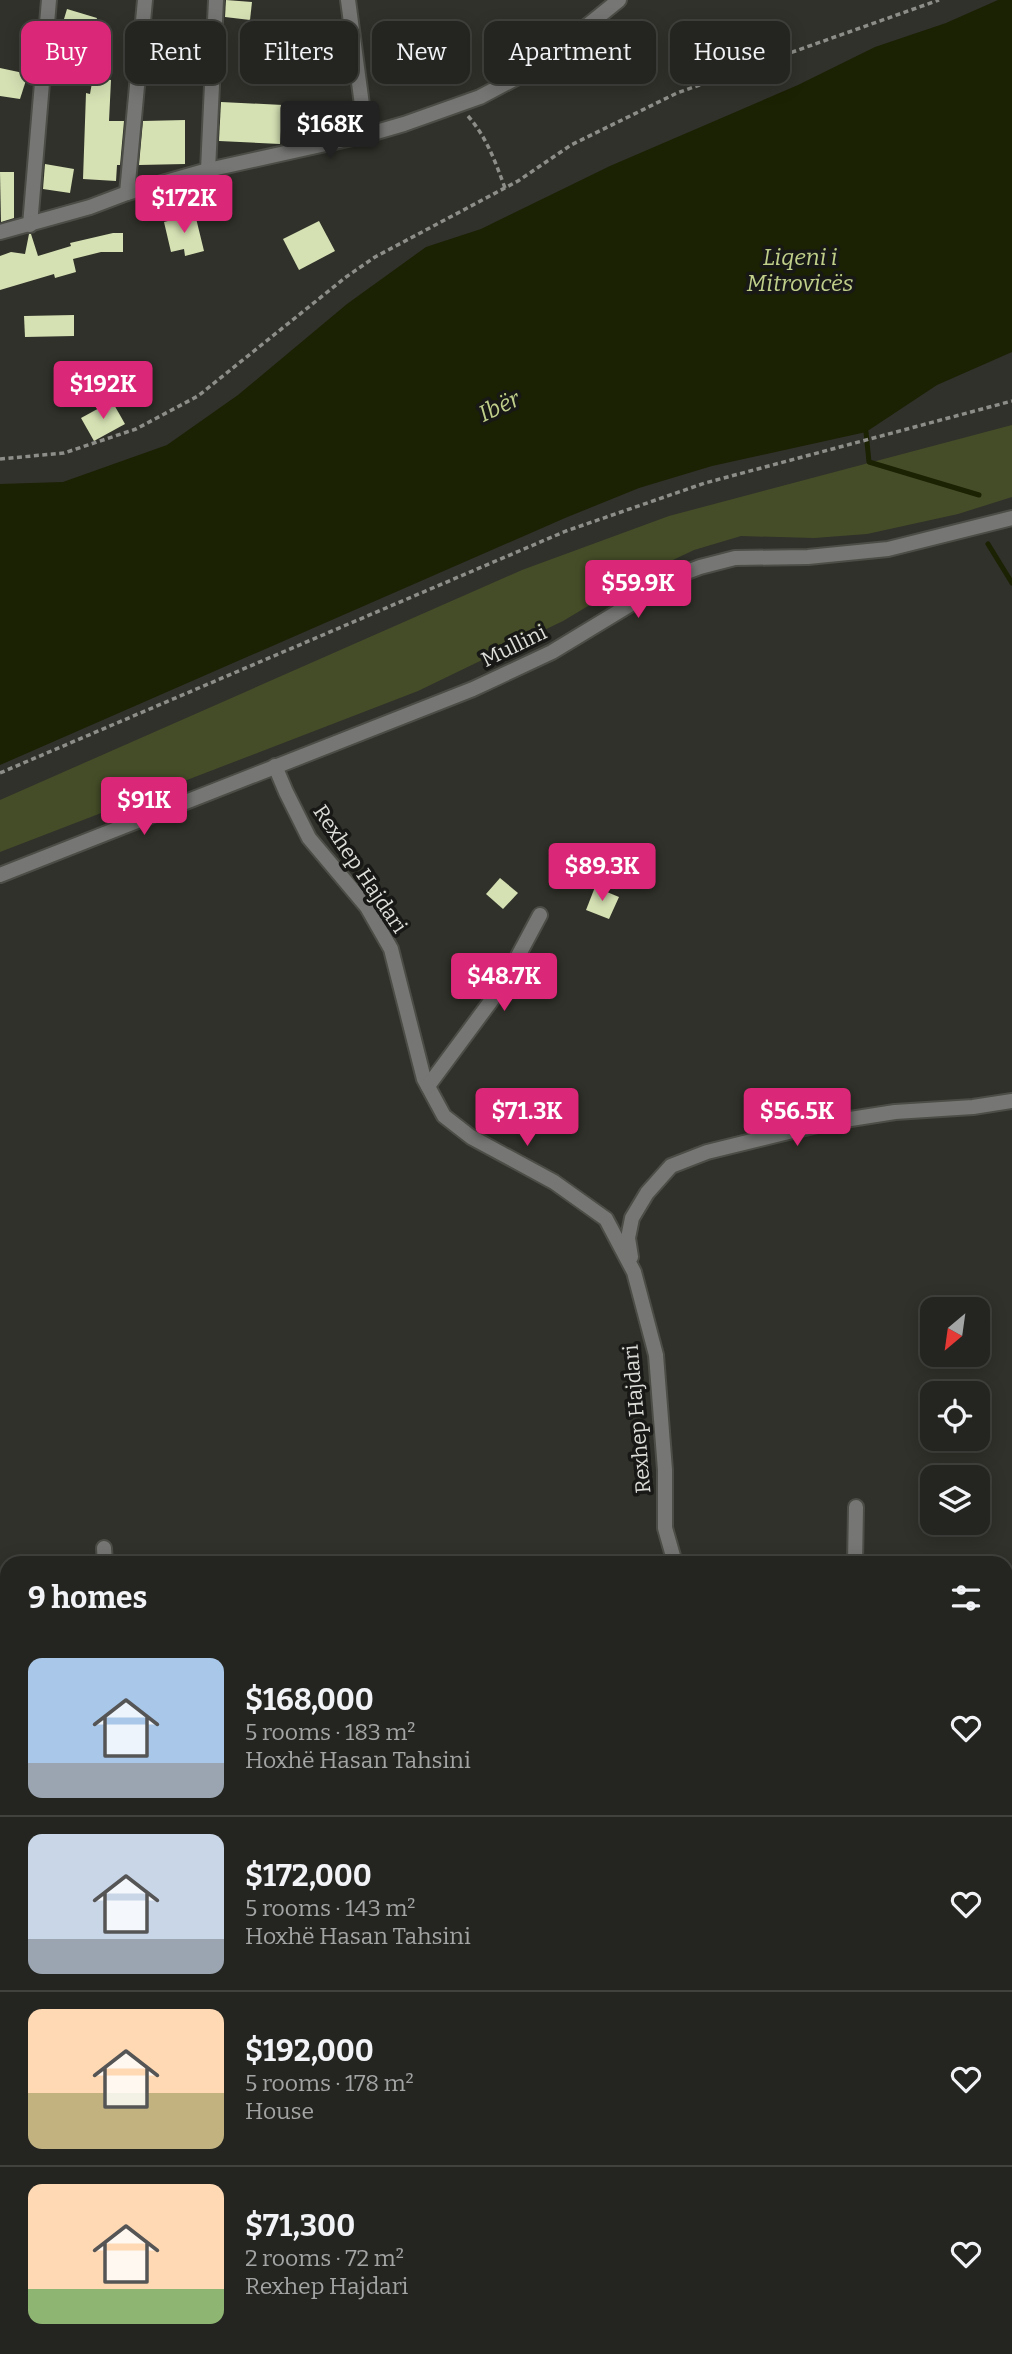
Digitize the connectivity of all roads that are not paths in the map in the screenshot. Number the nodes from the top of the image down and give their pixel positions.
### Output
1 (49, 0) edge
2 (145, 0) edge
3 (216, 0) edge
4 (348, 0) edge
5 (619, 0) edge
6 (366, 135) junction
7 (208, 170) junction
8 (127, 193) junction
9 (30, 225) junction
10 (0, 232) edge
11 (1012, 518) edge
12 (275, 766) junction
13 (0, 875) edge
14 (540, 915) dead end
15 (428, 1086) junction
16 (1012, 1101) edge
17 (634, 1272) junction
18 (856, 1507) dead end
19 (673, 1556) edge
20 (855, 1556) edge

1 - 9 street
2 - 8 street
3 - 7 street
4 - 6 street
5 - 6 street
6 - 7 street
7 - 8 street
8 - 9 street
9 - 10 street
11 - 12 street, Mullini
12 - 13 street, Mullini
12 - 15 street, Rexhep Hajdari
14 - 15 street
15 - 17 street, Rexhep Hajdari
16 - 17 street, Rexhep Hajdari
17 - 19 street, Rexhep Hajdari
18 - 20 street

